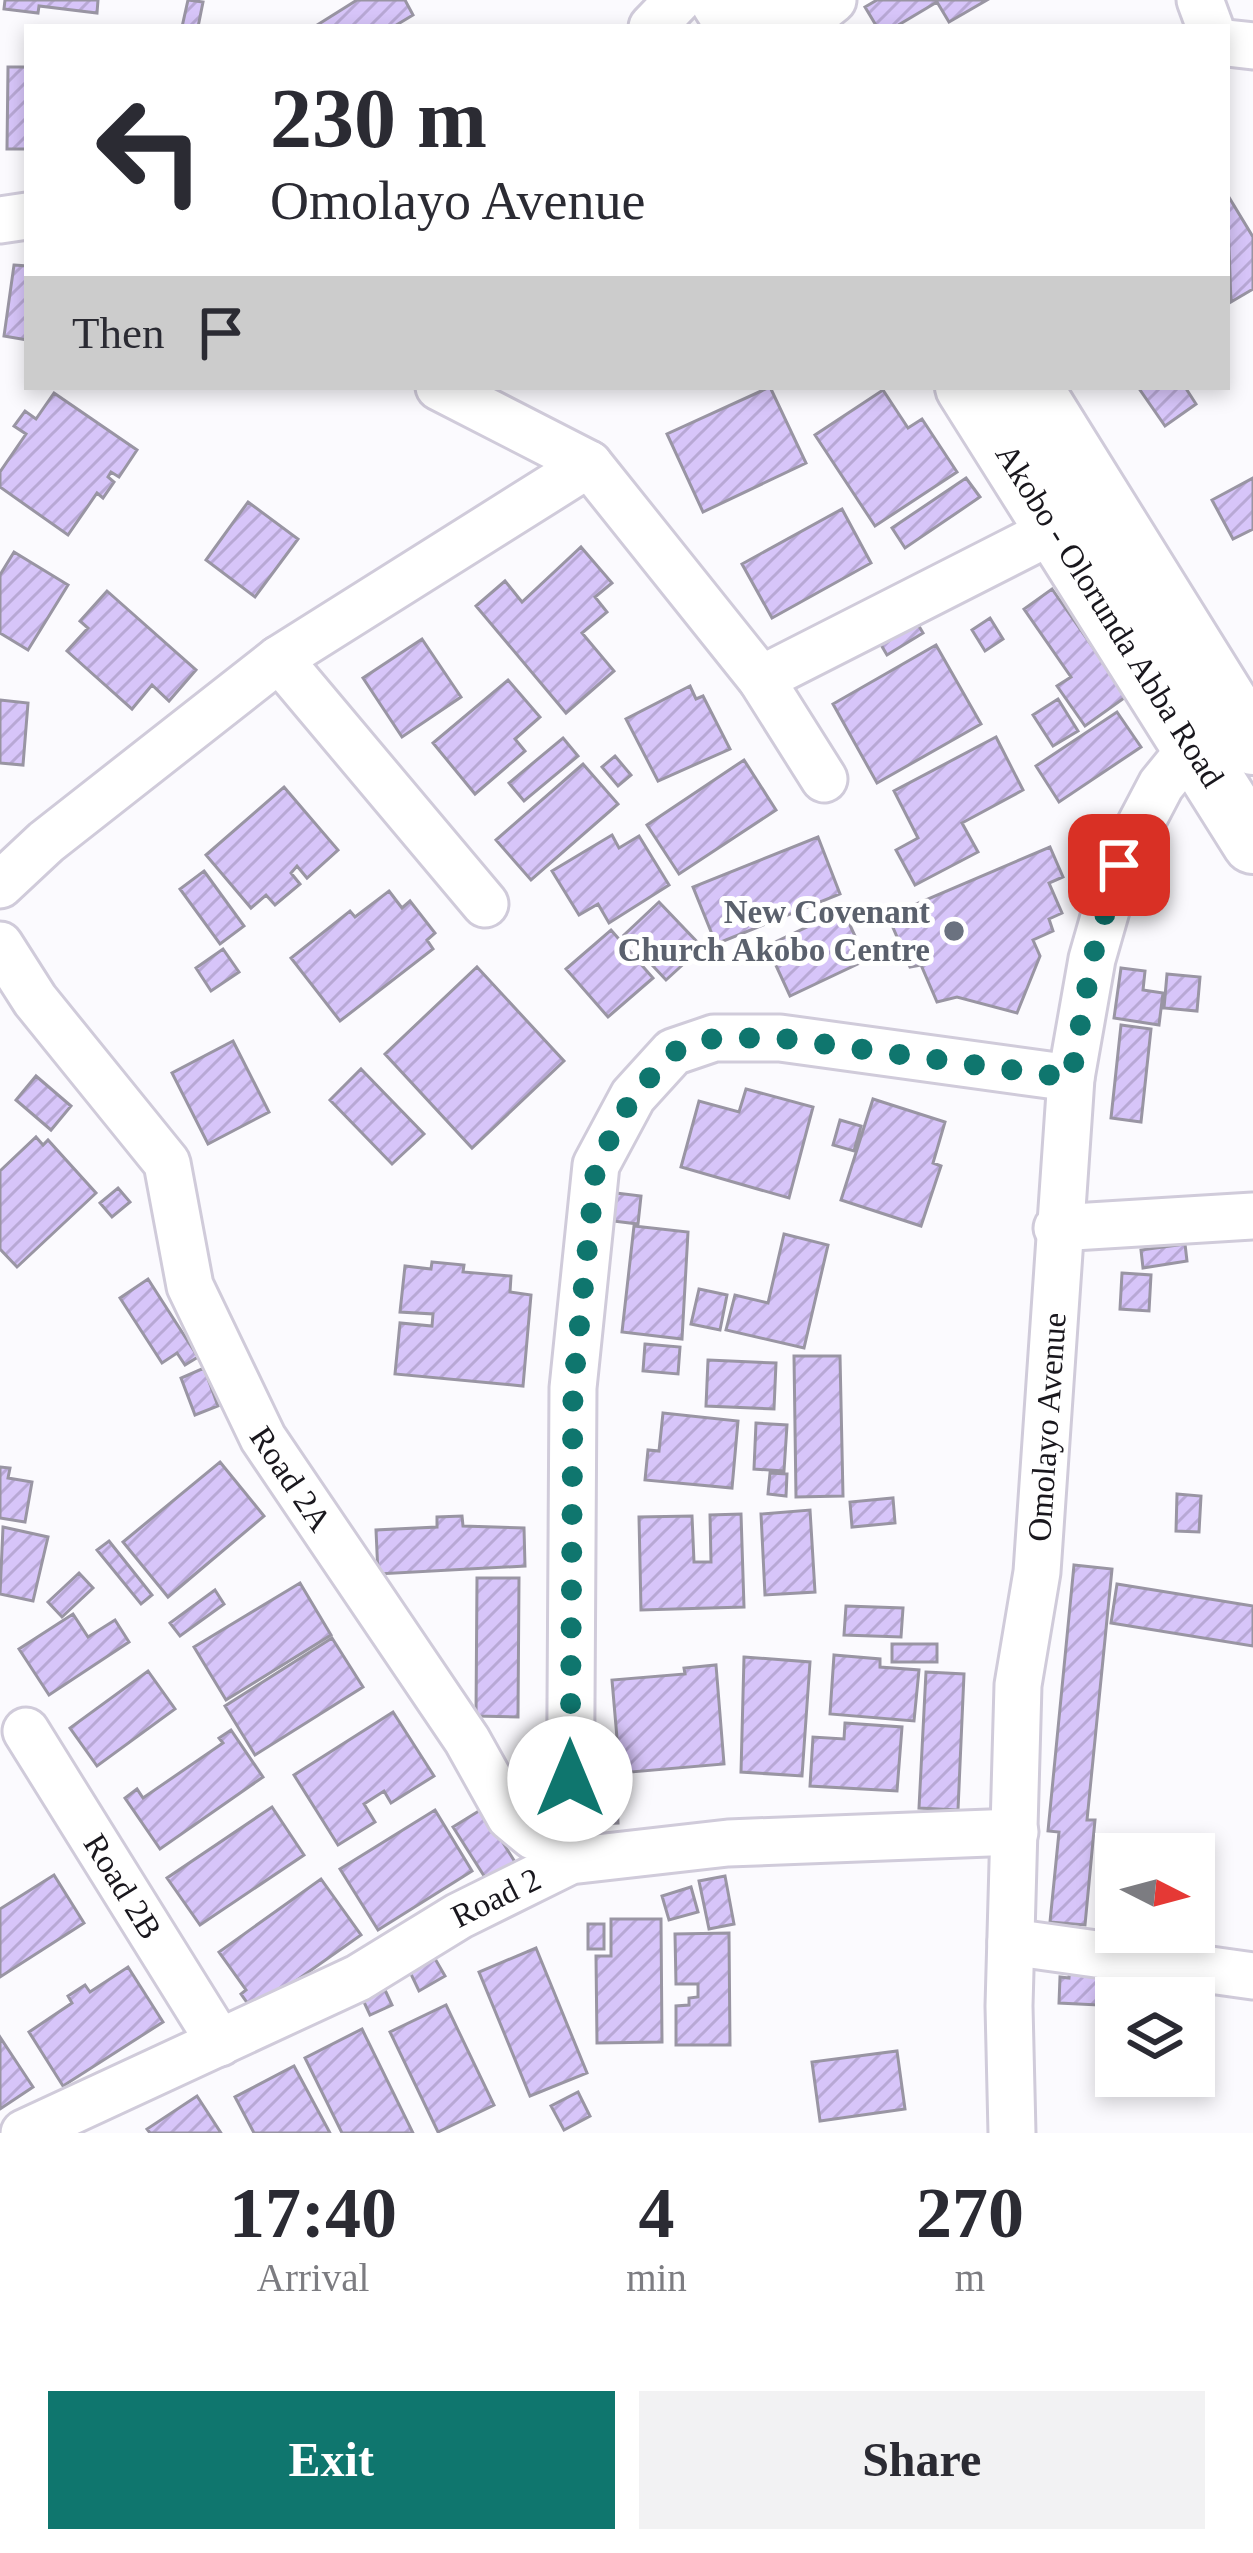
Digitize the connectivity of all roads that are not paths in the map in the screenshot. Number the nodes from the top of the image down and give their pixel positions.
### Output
1 (678, 0) edge
2 (655, 24) edge
3 (445, 390) edge
4 (968, 390) edge
5 (1032, 390) edge
6 (590, 464) junction
7 (1056, 530) junction
8 (279, 659) junction
9 (760, 679) junction
10 (1253, 744) edge
11 (1191, 748) junction
12 (824, 779) dead end
13 (1253, 843) edge
14 (0, 885) edge
15 (485, 904) dead end
16 (0, 945) edge
17 (1071, 1078) junction
18 (1253, 1216) edge
19 (1057, 1228) junction
20 (26, 1731) dead end
21 (1015, 1832) junction
22 (570, 1841) junction
23 (1011, 1942) junction
24 (1253, 1976) edge
25 (220, 2043) junction
26 (24, 2133) edge
27 (1012, 2133) edge

1 - 2 street
3 - 6 street
4 - 7 main road, Akobo - Olorunda Abba Road
5 - 10 main road, Akobo - Olorunda Abba Road
6 - 8 street
6 - 9 street
7 - 9 street
7 - 11 main road, Akobo - Olorunda Abba Road
8 - 14 street
8 - 15 street
9 - 12 street
11 - 13 main road, Akobo - Olorunda Abba Road
11 - 17 street, Omolayo Avenue
16 - 22 street, Road 2A
17 - 19 street, Omolayo Avenue
17 - 22 street
18 - 19 street
19 - 21 street, Omolayo Avenue
20 - 25 street, Road 2B
21 - 22 street, Road 2
21 - 23 street, Omolayo Avenue
22 - 25 street, Road 2
23 - 24 street
23 - 27 street, Omolayo Avenue
25 - 26 street, Road 2

